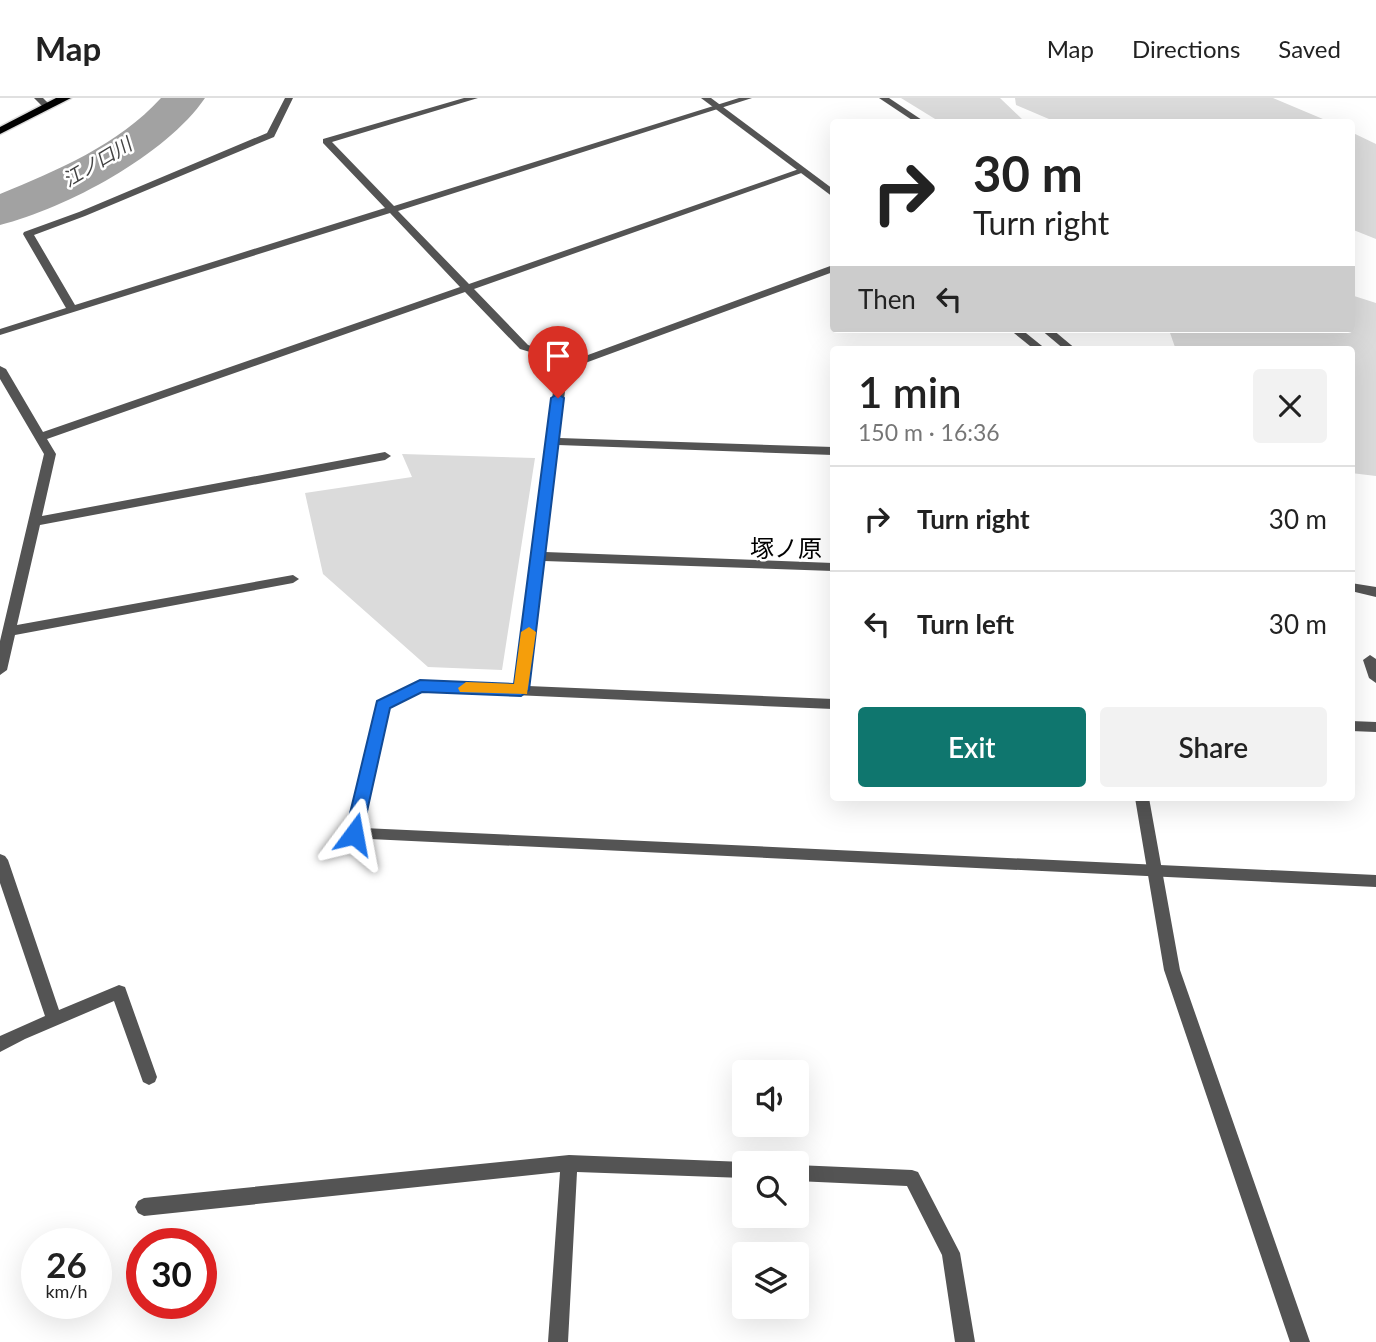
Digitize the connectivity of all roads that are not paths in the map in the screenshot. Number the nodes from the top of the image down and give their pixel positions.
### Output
1 (38, 98) edge
2 (65, 98) edge
3 (289, 98) edge
4 (474, 98) edge
5 (705, 98) edge
6 (748, 98) edge
7 (883, 98) edge
8 (48, 107) junction
9 (718, 108) junction
10 (915, 119) edge
11 (0, 131) edge
12 (802, 171) junction
13 (830, 192) edge
14 (391, 209) junction
15 (830, 269) edge
16 (467, 288) junction
17 (72, 310) junction
18 (0, 332) edge
19 (1019, 333) edge
20 (1050, 333) edge
21 (1037, 346) edge
22 (1067, 346) edge
23 (0, 369) edge
24 (561, 376) dead end
25 (40, 437) junction
26 (553, 441) junction
27 (830, 451) edge
28 (385, 456) dead end
29 (34, 522) junction
30 (538, 556) junction
31 (830, 567) edge
32 (293, 579) dead end
33 (1355, 588) edge
34 (1376, 593) edge
35 (9, 631) junction
36 (1370, 660) dead end
37 (0, 670) edge
38 (1376, 678) edge
39 (521, 690) junction
40 (830, 704) edge
41 (1355, 726) edge
42 (1376, 727) edge
43 (1142, 801) edge
44 (0, 860) edge
45 (1154, 871) junction
46 (1376, 881) edge
47 (54, 1019) junction
48 (0, 1045) edge
49 (149, 1077) dead end
50 (569, 1163) junction
51 (732, 1170) edge
52 (809, 1174) edge
53 (144, 1207) dead end
54 (558, 1342) edge
55 (965, 1342) edge
56 (1300, 1342) edge

1 - 8 street
2 - 8 main road
3 - 17 street
4 - 14 street
5 - 9 street
6 - 9 street
7 - 10 street
8 - 11 main road
9 - 12 street
9 - 14 street
12 - 13 street
12 - 16 street
14 - 16 street
14 - 17 street
15 - 16 street
16 - 25 street
17 - 18 street
19 - 21 street
20 - 22 street
23 - 25 street
24 - 26 street
25 - 29 street
26 - 27 street
26 - 30 street
28 - 29 street
29 - 35 street
30 - 31 street
30 - 39 street
32 - 35 street
33 - 34 street
35 - 37 street
36 - 38 street
39 - 40 street
39 - 45 street
41 - 42 street
43 - 45 street
44 - 47 street
45 - 46 street
45 - 56 street
47 - 48 street
47 - 49 street
50 - 51 street
50 - 53 street
50 - 54 street
52 - 55 street

